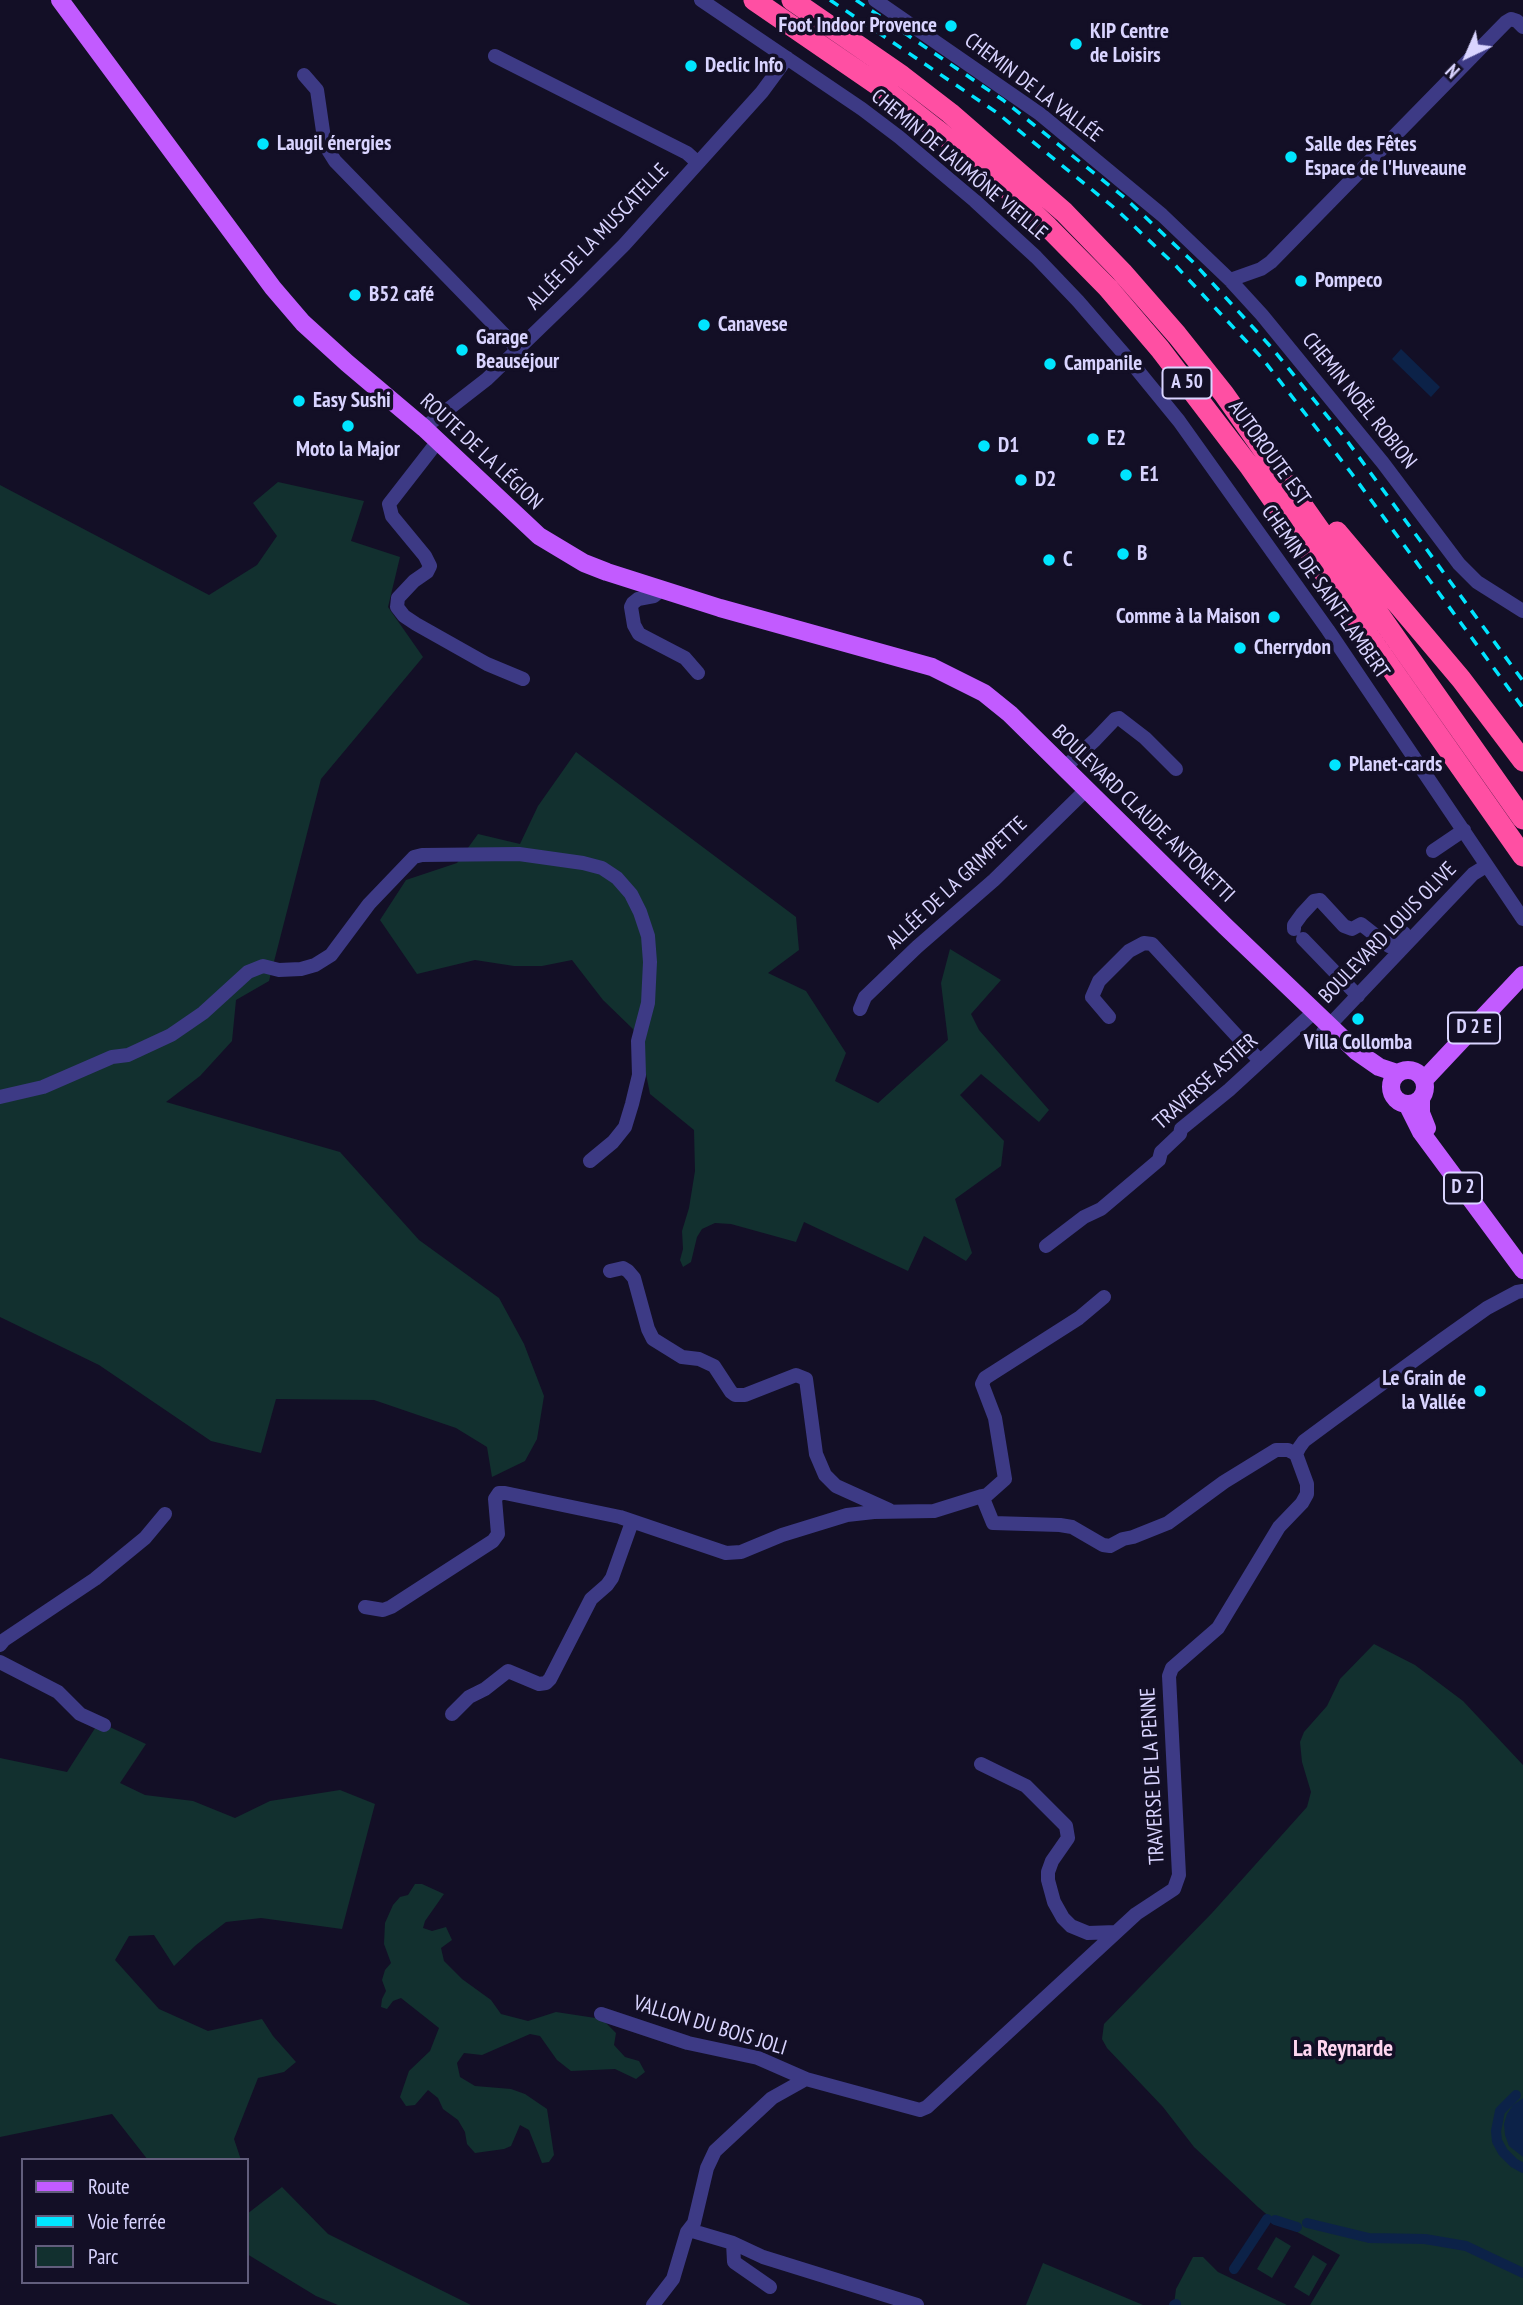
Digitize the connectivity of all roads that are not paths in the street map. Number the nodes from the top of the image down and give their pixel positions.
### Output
1 (60, 0) edge
2 (701, 0) edge
3 (754, 0) edge
4 (792, 0) edge
5 (875, 0) edge
6 (1520, 24) edge
7 (495, 56) dead end
8 (787, 58) junction
9 (304, 75) dead end
10 (698, 163) junction
11 (1162, 215) joint
12 (1230, 280) junction
13 (1078, 302) joint
14 (518, 349) junction
15 (1224, 394) junction
16 (424, 428) junction
17 (438, 441) junction
18 (661, 590) junction
19 (1523, 611) edge
20 (698, 673) dead end
21 (523, 679) dead end
22 (1021, 726) joint
23 (1523, 761) edge
24 (1064, 768) junction
25 (1176, 768) dead end
26 (1086, 790) junction
27 (1523, 818) edge
28 (1464, 830) junction
29 (1433, 851) dead end
30 (1523, 856) edge
31 (1486, 866) junction
32 (1523, 919) edge
33 (1419, 929) junction
34 (1523, 975) edge
35 (1358, 996) junction
36 (860, 1009) dead end
37 (1311, 1014) junction
38 (1109, 1017) dead end
39 (1326, 1028) junction
40 (1261, 1061) junction
41 (1394, 1080) junction
42 (1417, 1094) junction
43 (0, 1097) edge
44 (590, 1161) dead end
45 (1045, 1246) dead end
46 (1523, 1257) edge
47 (1523, 1270) edge
48 (610, 1271) dead end
49 (1523, 1278) edge
50 (1520, 1292) edge
51 (1104, 1297) dead end
52 (1296, 1454) junction
53 (982, 1496) junction
54 (894, 1512) junction
55 (165, 1514) dead end
56 (632, 1522) junction
57 (365, 1607) dead end
58 (0, 1645) edge
59 (0, 1662) edge
60 (453, 1714) dead end
61 (104, 1725) dead end
62 (981, 1764) dead end
63 (1116, 1932) junction
64 (601, 2014) dead end
65 (806, 2079) junction
66 (689, 2230) junction
67 (733, 2243) junction
68 (852, 2275) dead end
69 (770, 2287) dead end
70 (653, 2305) edge
71 (917, 2305) edge

1 - 16 main road, ROUTE DE LA LÉGION
2 - 8 street, CHEMIN DE L'AUMÔNE VIEILLE
3 - 30 highway, AUTOROUTE EST / A 50
4 - 15 highway, AUTOROUTE EST / A 50
5 - 11 street, CHEMIN DE LA VALLÉE
6 - 12 street
7 - 10 street
8 - 10 street, ALLÉE DE LA MUSCATELLE
8 - 13 street, CHEMIN DE L'AUMÔNE VIEILLE
9 - 14 street
10 - 14 street, ALLÉE DE LA MUSCATELLE
11 - 12 street, CHEMIN NOËL ROBION
12 - 19 street, CHEMIN NOËL ROBION
13 - 28 street, CHEMIN DE SAINT-LAMBERT
14 - 16 street, ALLÉE DE LA MUSCATELLE
15 - 23 highway
15 - 27 highway, AUTOROUTE EST / A 50
16 - 17 main road, ROUTE DE LA LÉGION
17 - 18 main road, ROUTE DE LA LÉGION
17 - 21 street
18 - 20 street
18 - 22 main road, ROUTE DE LA LÉGION
22 - 24 main road, BOULEVARD CLAUDE ANTONETTI
24 - 25 street
24 - 26 main road, BOULEVARD CLAUDE ANTONETTI
26 - 36 street, ALLÉE DE LA GRIMPETTE
26 - 37 main road, BOULEVARD CLAUDE ANTONETTI
28 - 29 street
28 - 31 street, CHEMIN DE SAINT-LAMBERT
31 - 32 street, CHEMIN DE SAINT-LAMBERT
31 - 33 street, BOULEVARD LOUIS OLIVE
33 - 35 street, BOULEVARD LOUIS OLIVE
33 - 35 street
34 - 42 main road, D 2 E
35 - 39 street, BOULEVARD LOUIS OLIVE
37 - 39 main road, BOULEVARD CLAUDE ANTONETTI
37 - 40 street, TRAVERSE ASTIER
38 - 40 street
39 - 41 main road, BOULEVARD CLAUDE ANTONETTI
40 - 45 street, TRAVERSE ASTIER
41 - 42 main road
41 - 42 main road
42 - 46 main road, D 2
42 - 47 main road, D 2
43 - 44 street
48 - 54 street
49 - 50 street
50 - 52 street
51 - 53 street
52 - 53 street
52 - 63 street, TRAVERSE DE LA PENNE
53 - 54 street
54 - 56 street
55 - 58 street
56 - 57 street
56 - 60 street
59 - 61 street
62 - 63 street
63 - 65 street, TRAVERSE DE LA PENNE
64 - 65 street, VALLON DU BOIS JOLI
65 - 66 street
66 - 67 street
66 - 70 street
67 - 68 street
67 - 69 street
67 - 71 street

